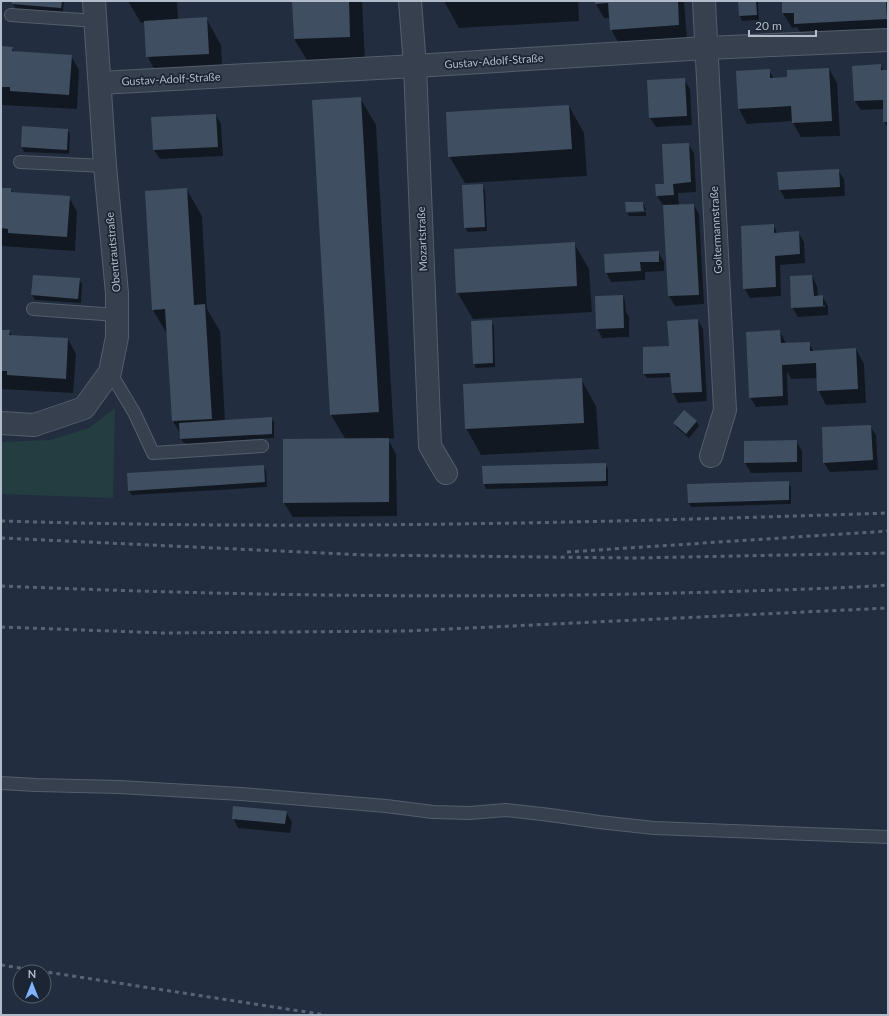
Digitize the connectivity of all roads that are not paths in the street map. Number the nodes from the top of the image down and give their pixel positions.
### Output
1 (410, 1) edge
2 (704, 1) edge
3 (95, 11) edge
4 (11, 15) dead end
5 (888, 40) edge
6 (706, 48) junction
7 (415, 66) junction
8 (100, 83) junction
9 (20, 162) dead end
10 (105, 166) junction
11 (33, 309) dead end
12 (117, 315) junction
13 (110, 372) junction
14 (1, 423) edge
15 (262, 446) dead end
16 (711, 456) dead end
17 (446, 473) dead end
18 (1, 783) edge
19 (888, 836) edge

1 - 7 street, Mozartstraße
2 - 6 street, Goltermannstraße
3 - 4 lane
3 - 8 street, Obentrautstraße
5 - 6 street, Gustav-Adolf-Straße
6 - 7 street, Gustav-Adolf-Straße
6 - 16 street, Goltermannstraße
7 - 8 street, Gustav-Adolf-Straße
7 - 17 street, Mozartstraße
8 - 10 street, Obentrautstraße
9 - 10 lane
10 - 12 street, Obentrautstraße
11 - 12 lane
12 - 13 street, Obentrautstraße
13 - 14 street, Obentrautstraße
13 - 15 lane
18 - 19 lane

